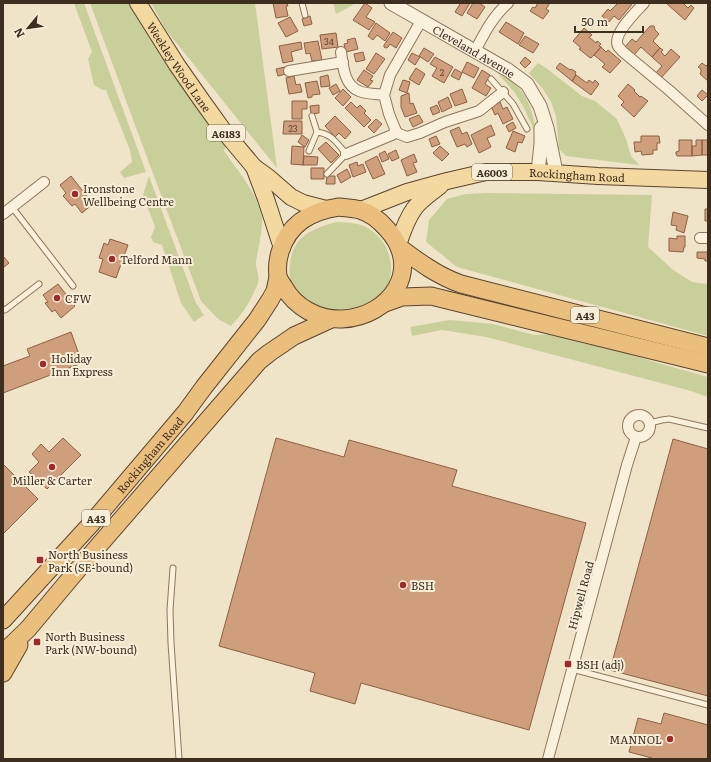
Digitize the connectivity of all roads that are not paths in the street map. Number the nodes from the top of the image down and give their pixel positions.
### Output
1 (138, 3) edge
2 (302, 3) edge
3 (390, 3) edge
4 (508, 3) edge
5 (644, 3) edge
6 (305, 15) dead end
7 (421, 21) junction
8 (475, 51) junction
9 (289, 71) dead end
10 (491, 79) dead end
11 (503, 92) junction
12 (384, 96) junction
13 (542, 114) junction
14 (312, 116) dead end
15 (708, 125) edge
16 (527, 129) dead end
17 (396, 131) junction
18 (316, 132) junction
19 (309, 151) dead end
20 (346, 154) junction
21 (254, 167) junction
22 (538, 172) junction
23 (555, 173) junction
24 (327, 174) dead end
25 (708, 180) edge
26 (447, 181) junction
27 (44, 182) dead end
28 (12, 207) junction
29 (326, 209) junction
30 (361, 210) junction
31 (3, 214) edge
32 (399, 246) junction
33 (282, 248) junction
34 (278, 277) junction
35 (39, 284) dead end
36 (73, 286) dead end
37 (385, 303) junction
38 (3, 309) edge
39 (331, 319) junction
40 (708, 347) edge
41 (708, 364) edge
42 (650, 423) junction
43 (708, 428) edge
44 (636, 437) junction
45 (173, 568) dead end
46 (3, 620) edge
47 (28, 629) junction
48 (3, 653) edge
49 (572, 669) junction
50 (3, 673) edge
51 (708, 706) edge
52 (179, 759) edge
53 (548, 759) edge

1 - 21 main road, Weekley Wood Lane / A6183
2 - 6 lane
3 - 7 street, Cleveland Avenue
4 - 8 street
5 - 15 street
7 - 8 street, Cleveland Avenue
7 - 12 street
8 - 13 street, Cleveland Avenue
9 - 12 street
10 - 11 lane
11 - 16 lane
11 - 17 street
12 - 17 street
13 - 22 street, Cleveland Avenue
13 - 23 street, Cleveland Avenue
14 - 18 lane
17 - 20 street
18 - 19 lane
18 - 20 lane
20 - 24 lane
21 - 29 main road, Weekley Wood Lane / A6183
21 - 33 main road, Weekley Wood Lane / A6183
22 - 23 main road, Rockingham Road / A6003
22 - 26 main road, Rockingham Road / A6003
23 - 25 main road, Rockingham Road / A6003
26 - 30 main road, Rockingham Road / A6003
26 - 32 main road, Rockingham Road / A6003
27 - 28 street
28 - 31 street
28 - 36 lane
29 - 30 highway, A43
29 - 33 highway, A43
30 - 32 highway, A43
32 - 37 highway, A43
32 - 40 highway, A43
33 - 34 highway, A43
34 - 39 highway, A43
34 - 46 highway, Rockingham Road / A43
35 - 38 lane
37 - 39 highway, A43
37 - 41 highway, A43
39 - 47 highway, Rockingham Road / A43
42 - 43 lane
42 - 44 street
42 - 44 street
44 - 49 street, Hipwell Road
45 - 52 lane
47 - 48 highway, Rockingham Road / A43
47 - 50 highway, Rockingham Road / A43
49 - 51 lane
49 - 53 street, Hipwell Road

